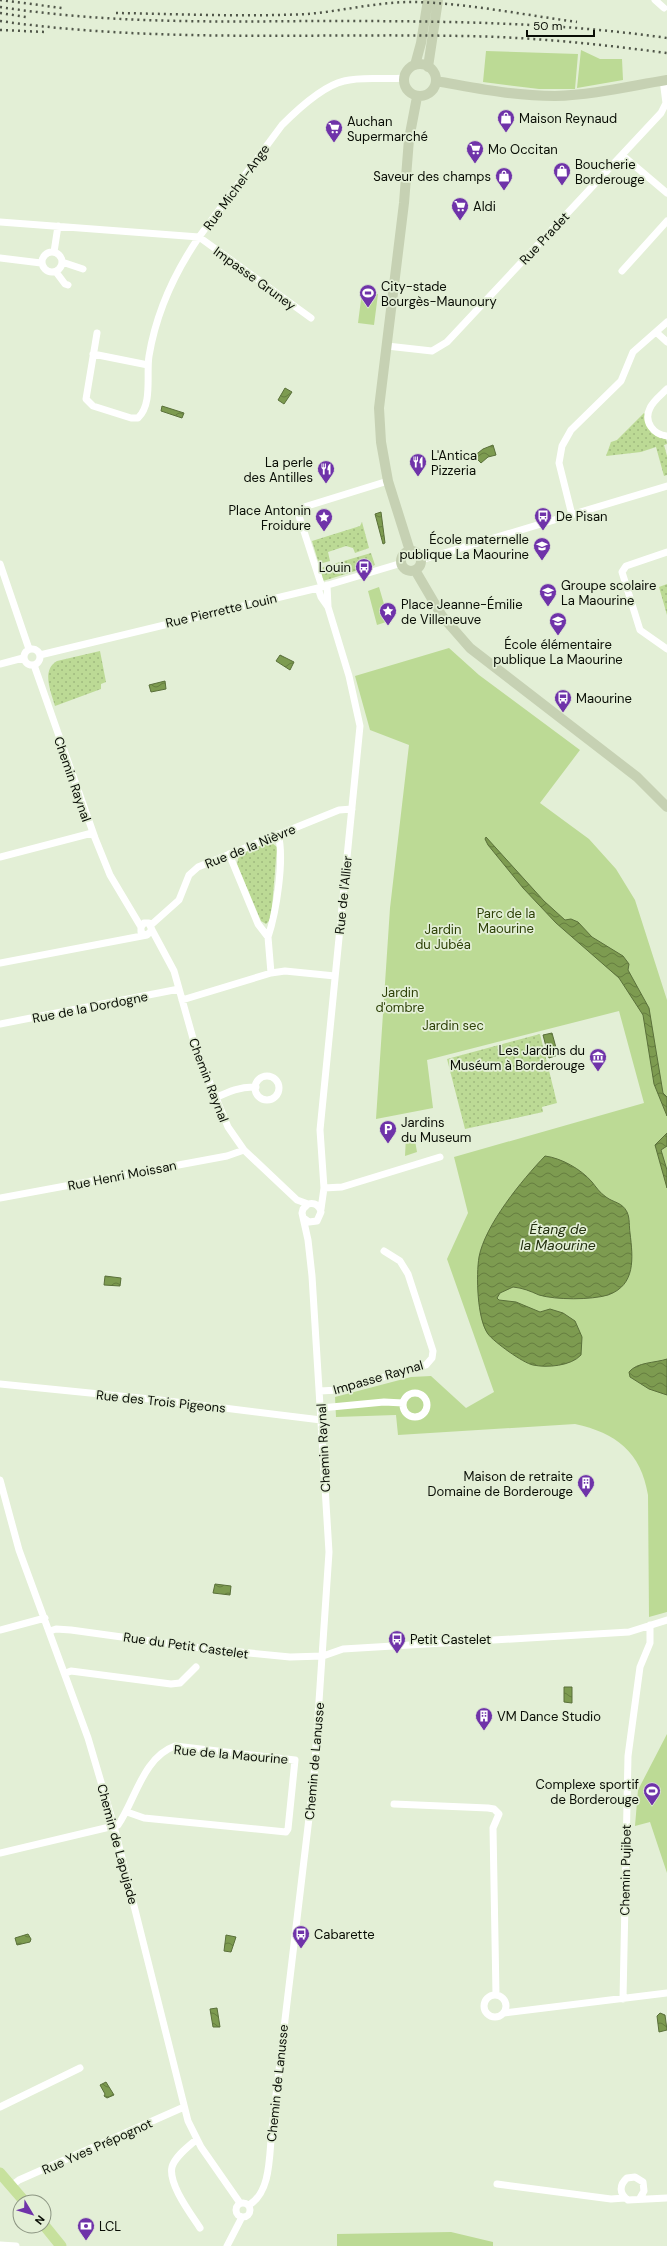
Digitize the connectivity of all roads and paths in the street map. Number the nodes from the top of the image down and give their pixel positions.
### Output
1 (428, 0) edge
2 (438, 0) edge
3 (655, 0) edge
4 (664, 8) dead end
5 (415, 65) junction
6 (428, 67) junction
7 (403, 78) junction
8 (665, 80) edge
9 (436, 81) junction
10 (417, 96) junction
11 (622, 155) junction
12 (667, 192) edge
13 (0, 222) edge
14 (667, 222) edge
15 (58, 226) junction
16 (199, 237) junction
17 (54, 252) junction
18 (0, 258) edge
19 (62, 262) junction
20 (41, 263) junction
21 (83, 269) dead end
22 (622, 271) dead end
23 (56, 272) junction
24 (68, 285) dead end
25 (311, 318) dead end
26 (667, 322) edge
27 (656, 332) junction
28 (97, 333) dead end
29 (667, 342) edge
30 (387, 346) junction
31 (93, 354) junction
32 (148, 365) junction
33 (667, 389) edge
34 (667, 436) edge
35 (388, 481) junction
36 (667, 486) edge
37 (572, 514) junction
38 (410, 551) junction
39 (667, 552) edge
40 (421, 560) junction
41 (402, 563) junction
42 (0, 564) edge
43 (415, 570) junction
44 (3, 585) edge
45 (322, 587) junction
46 (29, 649) junction
47 (667, 649) edge
48 (40, 655) junction
49 (23, 658) junction
50 (0, 664) edge
51 (34, 665) junction
52 (667, 807) edge
53 (352, 809) junction
54 (92, 833) junction
55 (278, 834) junction
56 (229, 854) junction
57 (0, 857) edge
58 (146, 929) junction
59 (268, 937) junction
60 (0, 963) edge
61 (271, 973) junction
62 (335, 976) junction
63 (179, 989) junction
64 (182, 1000) junction
65 (0, 1024) edge
66 (256, 1087) dead end
67 (215, 1098) junction
68 (244, 1150) junction
69 (440, 1158) dead end
70 (324, 1188) junction
71 (290, 1194) junction
72 (0, 1198) edge
73 (310, 1204) junction
74 (321, 1209) junction
75 (303, 1216) junction
76 (315, 1222) junction
77 (308, 1240) junction
78 (384, 1251) dead end
79 (0, 1384) edge
80 (320, 1392) junction
81 (403, 1403) dead end
82 (321, 1408) junction
83 (322, 1420) junction
84 (0, 1480) edge
85 (45, 1618) junction
86 (667, 1620) edge
87 (650, 1625) junction
88 (0, 1630) edge
89 (50, 1631) junction
90 (323, 1656) junction
91 (196, 1667) dead end
92 (66, 1673) junction
93 (394, 1804) dead end
94 (127, 1812) junction
95 (114, 1826) junction
96 (0, 1853) edge
97 (667, 1993) edge
98 (496, 1995) junction
99 (623, 1999) junction
100 (504, 2013) junction
101 (80, 2068) dead end
102 (0, 2107) edge
103 (184, 2107) junction
104 (197, 2139) junction
105 (0, 2173) edge
106 (497, 2184) dead end
107 (11, 2186) junction
108 (18, 2194) edge
109 (625, 2198) junction
110 (640, 2198) junction
111 (667, 2198) edge
112 (240, 2203) junction
113 (249, 2205) junction
114 (242, 2217) junction
115 (200, 2228) dead end
116 (50, 2234) edge
117 (57, 2244) edge
118 (0, 2245) edge
119 (16, 2246) edge
120 (226, 2246) edge

1 - 5 street
2 - 6 street
3 - 4 street
5 - 6 street
5 - 7 street
6 - 9 street
7 - 10 street
7 - 16 street, Rue Michel-Ange
8 - 9 street
8 - 11 street, Rue Pradet
9 - 10 street
10 - 30 street
11 - 12 street
11 - 30 street, Rue Pradet
13 - 15 street, Rue Michel-Ange
14 - 22 street
15 - 16 street, Rue Michel-Ange
15 - 17 street
16 - 25 street, Impasse Gruney
16 - 32 street
17 - 19 street
17 - 20 street
18 - 20 street
19 - 21 street
19 - 23 street
20 - 23 street
23 - 24 street
26 - 27 street
27 - 29 street
27 - 37 street
28 - 31 street
30 - 35 street
31 - 32 street
31 - 32 street
33 - 34 street
35 - 38 street
35 - 45 street
36 - 37 street
37 - 40 street
38 - 40 street
38 - 41 street
39 - 47 street
40 - 43 street
41 - 43 street
41 - 45 street, Rue Pierrette Louin
42 - 44 street
43 - 52 street
44 - 46 street
45 - 48 street, Rue Pierrette Louin
45 - 53 street, Rue de l'Allier
46 - 48 street
46 - 49 street
48 - 51 street
49 - 50 street
49 - 51 street
51 - 54 street, Chemin Raynal
53 - 55 street, Rue de la Nièvre
53 - 62 street, Rue de l'Allier
54 - 57 street
54 - 58 street, Chemin Raynal
55 - 56 street, Rue de la Nièvre
55 - 59 street
56 - 58 street, Rue de la Nièvre
56 - 59 street
58 - 60 street, Rue de la Nièvre
58 - 63 street, Chemin Raynal
59 - 61 street
61 - 62 street
61 - 64 street
62 - 70 street, Rue de l'Allier
63 - 64 street, Chemin Raynal
63 - 65 street, Rue de la Dordogne
64 - 67 street, Chemin Raynal
66 - 67 street
67 - 68 street, Chemin Raynal
68 - 71 street, Chemin Raynal
68 - 72 street, Rue Henri Moissan
69 - 70 street
70 - 73 street
70 - 74 street, Rue de l'Allier
71 - 73 street, Chemin Raynal
71 - 75 street, Chemin Raynal
73 - 74 street
73 - 75 street
74 - 76 street
75 - 76 street
75 - 77 street, Chemin Raynal
76 - 77 street, Chemin Raynal
77 - 80 street, Chemin Raynal
78 - 80 street, Impasse Raynal
79 - 83 street, Rue des Trois Pigeons
80 - 82 street, Chemin Raynal
81 - 82 street
82 - 83 street, Chemin Raynal
83 - 90 street, Chemin Raynal
84 - 85 street, Chemin de Lapujade
85 - 88 street
85 - 89 street, Chemin de Lapujade
86 - 87 street
87 - 90 street
87 - 99 street, Chemin Pujibet
89 - 90 street, Rue du Petit Castelet
89 - 92 street, Chemin de Lapujade
90 - 113 street, Chemin de Lanusse
91 - 92 street
92 - 95 street, Chemin de Lapujade
93 - 98 street
94 - 94 street, Rue de la Maourine
94 - 95 street, Rue de la Maourine
95 - 96 street
95 - 103 street, Chemin de Lapujade
97 - 99 street
98 - 100 street
98 - 100 street
99 - 100 street
101 - 102 street
103 - 104 street, Chemin de Lapujade
103 - 107 street, Rue Yves Prépognot
104 - 112 street, Chemin de Lapujade
104 - 115 street
105 - 107 main road
106 - 109 street
107 - 108 main road
109 - 110 street
109 - 110 street
110 - 111 street
112 - 113 street
112 - 114 street
113 - 114 street
114 - 120 street
116 - 117 main road
118 - 119 street

